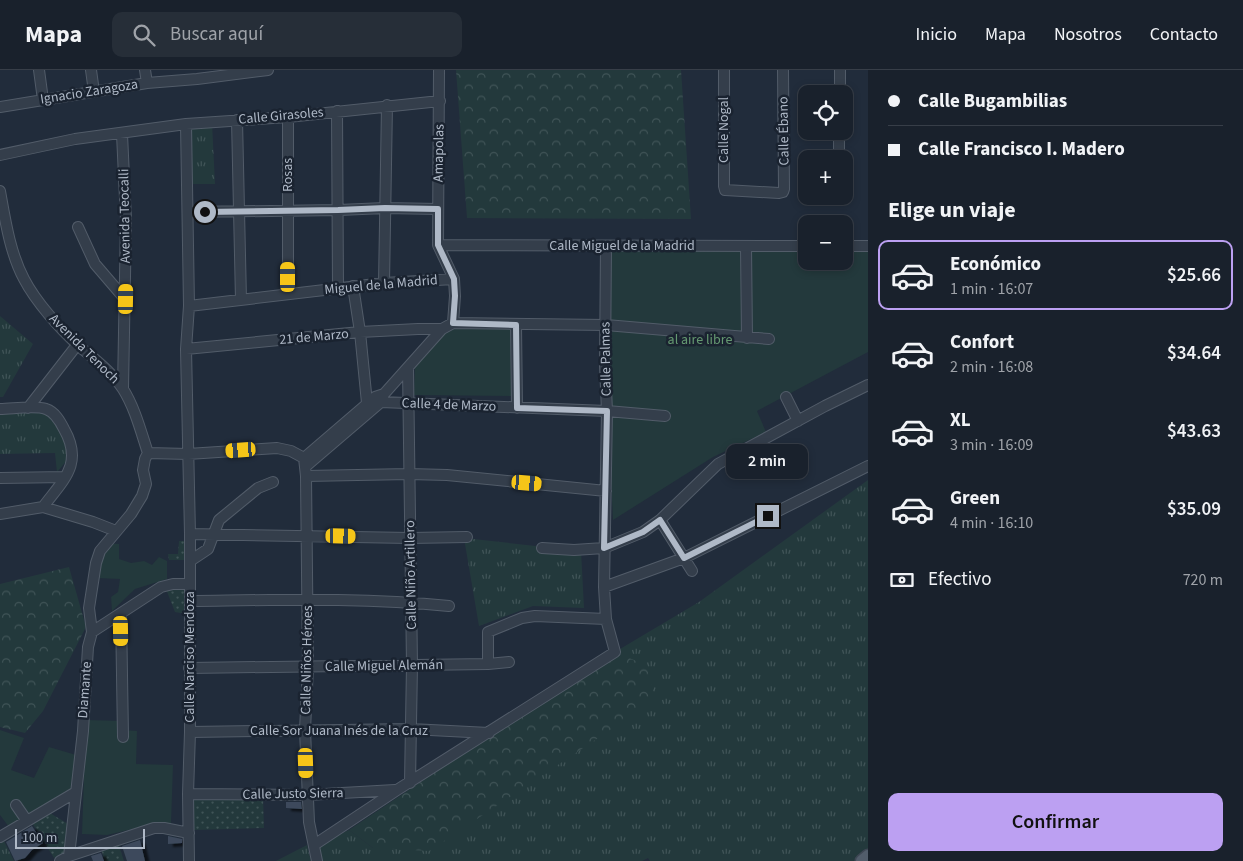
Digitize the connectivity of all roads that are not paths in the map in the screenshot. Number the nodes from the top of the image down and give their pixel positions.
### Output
1 (39, 70) edge
2 (91, 70) edge
3 (145, 70) edge
4 (268, 70) edge
5 (439, 70) edge
6 (724, 70) edge
7 (782, 70) edge
8 (840, 70) edge
9 (249, 71) edge
10 (197, 74) edge
11 (147, 83) junction
12 (840, 85) edge
13 (94, 92) junction
14 (43, 100) junction
15 (440, 101) junction
16 (387, 105) junction
17 (0, 106) edge
18 (337, 111) junction
19 (288, 116) junction
20 (237, 120) junction
21 (186, 124) junction
22 (122, 134) junction
23 (0, 155) edge
24 (0, 191) edge
25 (783, 192) joint
26 (385, 208) junction
27 (438, 209) junction
28 (338, 210) junction
29 (239, 211) junction
30 (288, 211) junction
31 (188, 212) junction
32 (78, 227) dead end
33 (438, 245) junction
34 (606, 246) junction
35 (746, 246) junction
36 (798, 246) edge
37 (853, 246) edge
38 (868, 246) edge
39 (454, 279) junction
40 (384, 283) junction
41 (353, 286) junction
42 (338, 288) junction
43 (288, 294) junction
44 (126, 299) junction
45 (241, 300) junction
46 (190, 306) junction
47 (453, 323) junction
48 (516, 325) junction
49 (606, 325) junction
50 (442, 329) junction
51 (360, 332) junction
52 (747, 338) junction
53 (769, 339) dead end
54 (77, 345) junction
55 (186, 349) junction
56 (408, 368) junction
57 (868, 385) edge
58 (123, 389) junction
59 (786, 397) dead end
60 (383, 398) junction
61 (368, 403) junction
62 (409, 404) junction
63 (28, 408) junction
64 (517, 408) junction
65 (0, 409) edge
66 (607, 411) junction
67 (665, 416) dead end
68 (798, 421) junction
69 (148, 453) junction
70 (188, 454) junction
71 (868, 466) edge
72 (305, 467) junction
73 (409, 474) junction
74 (65, 477) junction
75 (0, 478) edge
76 (273, 482) dead end
77 (606, 491) junction
78 (43, 508) junction
79 (0, 514) edge
80 (660, 520) junction
81 (116, 531) junction
82 (190, 534) junction
83 (213, 534) junction
84 (307, 536) junction
85 (410, 538) junction
86 (467, 538) dead end
87 (542, 548) dead end
88 (604, 548) junction
89 (684, 558) junction
90 (190, 561) junction
91 (692, 571) dead end
92 (190, 584) junction
93 (604, 587) junction
94 (308, 599) junction
95 (190, 601) junction
96 (410, 602) junction
97 (449, 606) dead end
98 (121, 613) junction
99 (606, 619) junction
100 (92, 632) junction
101 (509, 662) dead end
102 (488, 664) junction
103 (412, 665) junction
104 (308, 667) junction
105 (190, 668) junction
106 (411, 729) junction
107 (305, 730) junction
108 (190, 732) junction
109 (489, 733) junction
110 (123, 738) dead end
111 (410, 783) junction
112 (397, 790) junction
113 (76, 792) junction
114 (188, 794) junction
115 (307, 796) junction
116 (16, 805) dead end
117 (27, 822) junction
118 (189, 833) junction
119 (0, 837) edge
120 (314, 845) junction
121 (868, 856) edge
122 (64, 859) edge
123 (189, 861) edge
124 (317, 861) edge
125 (862, 861) edge

1 - 14 street
2 - 13 street
3 - 11 street
4 - 9 street, Ignacio Zaragoza
5 - 15 street, Amapolas
6 - 25 street, Calle Nogal
7 - 25 street, Calle Ébano
8 - 12 street
9 - 10 street, Ignacio Zaragoza
10 - 11 street, Ignacio Zaragoza
11 - 13 street, Ignacio Zaragoza
13 - 14 street, Ignacio Zaragoza
14 - 17 street, Ignacio Zaragoza
15 - 16 street, Calle Girasoles
15 - 27 street, Amapolas
16 - 18 street, Calle Girasoles
16 - 26 street
18 - 19 street, Calle Girasoles
18 - 28 street
19 - 20 street, Calle Girasoles
19 - 30 street, Rosas
20 - 21 street, Calle Girasoles
20 - 29 street
21 - 22 street, Calle Girasoles
21 - 31 street, Calle Narciso Mendoza
22 - 23 street, Calle Girasoles
22 - 44 street, Avenida Teocalli
24 - 54 street, Avenida Tenoch
26 - 27 street
26 - 28 street
26 - 40 street
27 - 33 street, Amapolas
28 - 30 street
28 - 42 street
29 - 30 street
29 - 31 street
29 - 45 street
30 - 43 street, Rosas
31 - 46 street, Calle Narciso Mendoza
32 - 44 street
33 - 34 street, Calle Miguel de la Madrid
33 - 39 street, Amapolas
34 - 35 street, Calle Miguel de la Madrid
34 - 49 street, Calle Palmas
35 - 36 street, Calle Miguel de la Madrid
35 - 52 street
37 - 38 street
39 - 40 street, Miguel de la Madrid
39 - 47 street, Amapolas
40 - 41 street, Miguel de la Madrid
41 - 42 street, Miguel de la Madrid
41 - 51 street
42 - 43 street, Miguel de la Madrid
43 - 45 street, Miguel de la Madrid
44 - 58 street, Avenida Teocalli
45 - 46 street, Miguel de la Madrid
46 - 55 street, Calle Narciso Mendoza
47 - 48 street
47 - 50 street
48 - 49 street
48 - 64 street
49 - 52 street
49 - 66 street, Calle Palmas
50 - 51 street, 21 de Marzo
50 - 56 street
51 - 55 street, 21 de Marzo
51 - 61 street
52 - 53 street
54 - 58 street, Avenida Tenoch
54 - 63 street
55 - 70 street, Calle Narciso Mendoza
56 - 60 street
56 - 62 street, Calle Niño Artillero
57 - 68 street
58 - 69 street, Avenida Tenoch
59 - 68 street
60 - 61 street
60 - 62 street, Calle 4 de Marzo
60 - 72 street
61 - 72 street
62 - 64 street, Calle 4 de Marzo
62 - 73 street, Calle Niño Artillero
63 - 65 street
63 - 74 street
64 - 66 street, Calle 4 de Marzo
66 - 67 street, Calle 4 de Marzo
66 - 77 street, Calle Palmas
68 - 80 street
69 - 70 street
69 - 81 street, Avenida Tenoch
70 - 72 street
70 - 82 street, Calle Narciso Mendoza
71 - 89 street
72 - 73 street
72 - 84 street, Calle Niños Héroes
73 - 77 street
73 - 85 street, Calle Niño Artillero
74 - 75 street
74 - 78 street
76 - 83 street
77 - 88 street, Calle Palmas
78 - 79 street
78 - 81 street
80 - 88 street
80 - 89 street
81 - 100 street, Diamante
82 - 83 street
82 - 90 street, Calle Narciso Mendoza
83 - 84 street
83 - 90 street
84 - 85 street
84 - 94 street, Calle Niños Héroes
85 - 86 street
85 - 96 street, Calle Niño Artillero
87 - 88 street
88 - 93 street, Calle Palmas
89 - 91 street
89 - 93 street
90 - 92 street, Calle Narciso Mendoza
92 - 95 street, Calle Narciso Mendoza
92 - 98 street
93 - 99 street, Calle Palmas
94 - 95 street
94 - 96 street
94 - 104 street, Calle Niños Héroes
95 - 105 street, Calle Narciso Mendoza
96 - 97 street
96 - 103 street, Calle Niño Artillero
98 - 100 street
98 - 110 street
99 - 102 street
99 - 109 street, Calle Palmas
100 - 113 street, Diamante
101 - 102 street, Calle Miguel Alemán
102 - 103 street, Calle Miguel Alemán
103 - 104 street, Calle Miguel Alemán
103 - 106 street, Calle Niño Artillero
104 - 105 street, Calle Miguel Alemán
104 - 107 street, Calle Niños Héroes
105 - 108 street, Calle Narciso Mendoza
106 - 107 street, Calle Sor Juana Inés de la Cruz
106 - 109 street, Calle Sor Juana Inés de la Cruz
106 - 111 street, Calle Niño Artillero
107 - 108 street, Calle Sor Juana Inés de la Cruz
107 - 115 street, Calle Niños Héroes
108 - 114 street, Calle Narciso Mendoza
109 - 111 street
111 - 112 street
112 - 115 street, Calle Justo Sierra
112 - 120 street
113 - 117 street
113 - 122 street, Diamante
114 - 115 street, Calle Justo Sierra
114 - 118 street, Calle Narciso Mendoza
115 - 120 street, Calle Niños Héroes
116 - 117 street
117 - 119 street
118 - 122 street
118 - 123 street, Calle Narciso Mendoza
120 - 124 street, Calle Niños Héroes
121 - 125 main road

